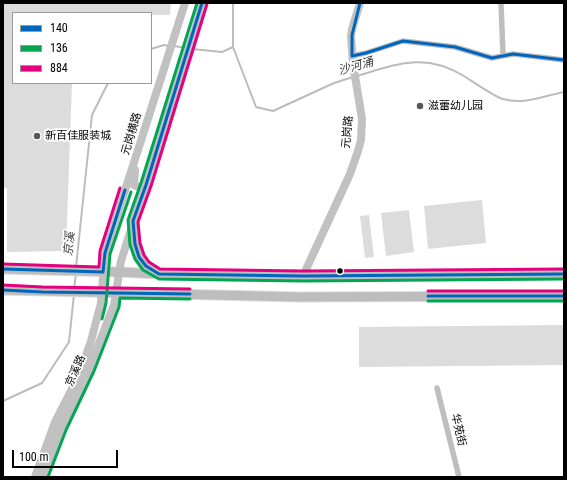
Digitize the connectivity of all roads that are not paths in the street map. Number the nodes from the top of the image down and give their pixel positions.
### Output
1 (185, 3) edge
2 (202, 3) edge
3 (360, 3) edge
4 (501, 3) edge
5 (503, 55) junction
6 (353, 60) junction
7 (564, 60) edge
8 (135, 161) junction
9 (146, 185) junction
10 (133, 221) junction
11 (3, 269) edge
12 (103, 272) junction
13 (119, 272) junction
14 (159, 274) junction
15 (564, 274) edge
16 (302, 276) junction
17 (3, 290) edge
18 (564, 290) edge
19 (101, 293) junction
20 (116, 293) junction
21 (553, 296) junction
22 (564, 296) edge
23 (438, 388) dead end
24 (35, 477) edge
25 (43, 477) edge
26 (459, 477) edge

1 - 8 main road, 元岗横路
2 - 9 main road
3 - 6 main road, 元岗路
4 - 5 street
5 - 6 street
5 - 7 street
6 - 16 main road, 元岗路
8 - 9 main road
8 - 12 main road, 元岗横路
9 - 10 main road
10 - 13 main road
10 - 14 main road
11 - 12 main road
12 - 13 main road
12 - 19 main road, 京溪路
13 - 14 main road
13 - 20 main road, 京溪路
14 - 16 main road
15 - 16 main road
17 - 19 main road
18 - 21 main road
19 - 20 main road
19 - 24 main road, 京溪路
20 - 21 main road
20 - 25 main road, 京溪路
21 - 22 main road
23 - 26 street, 华苑街

